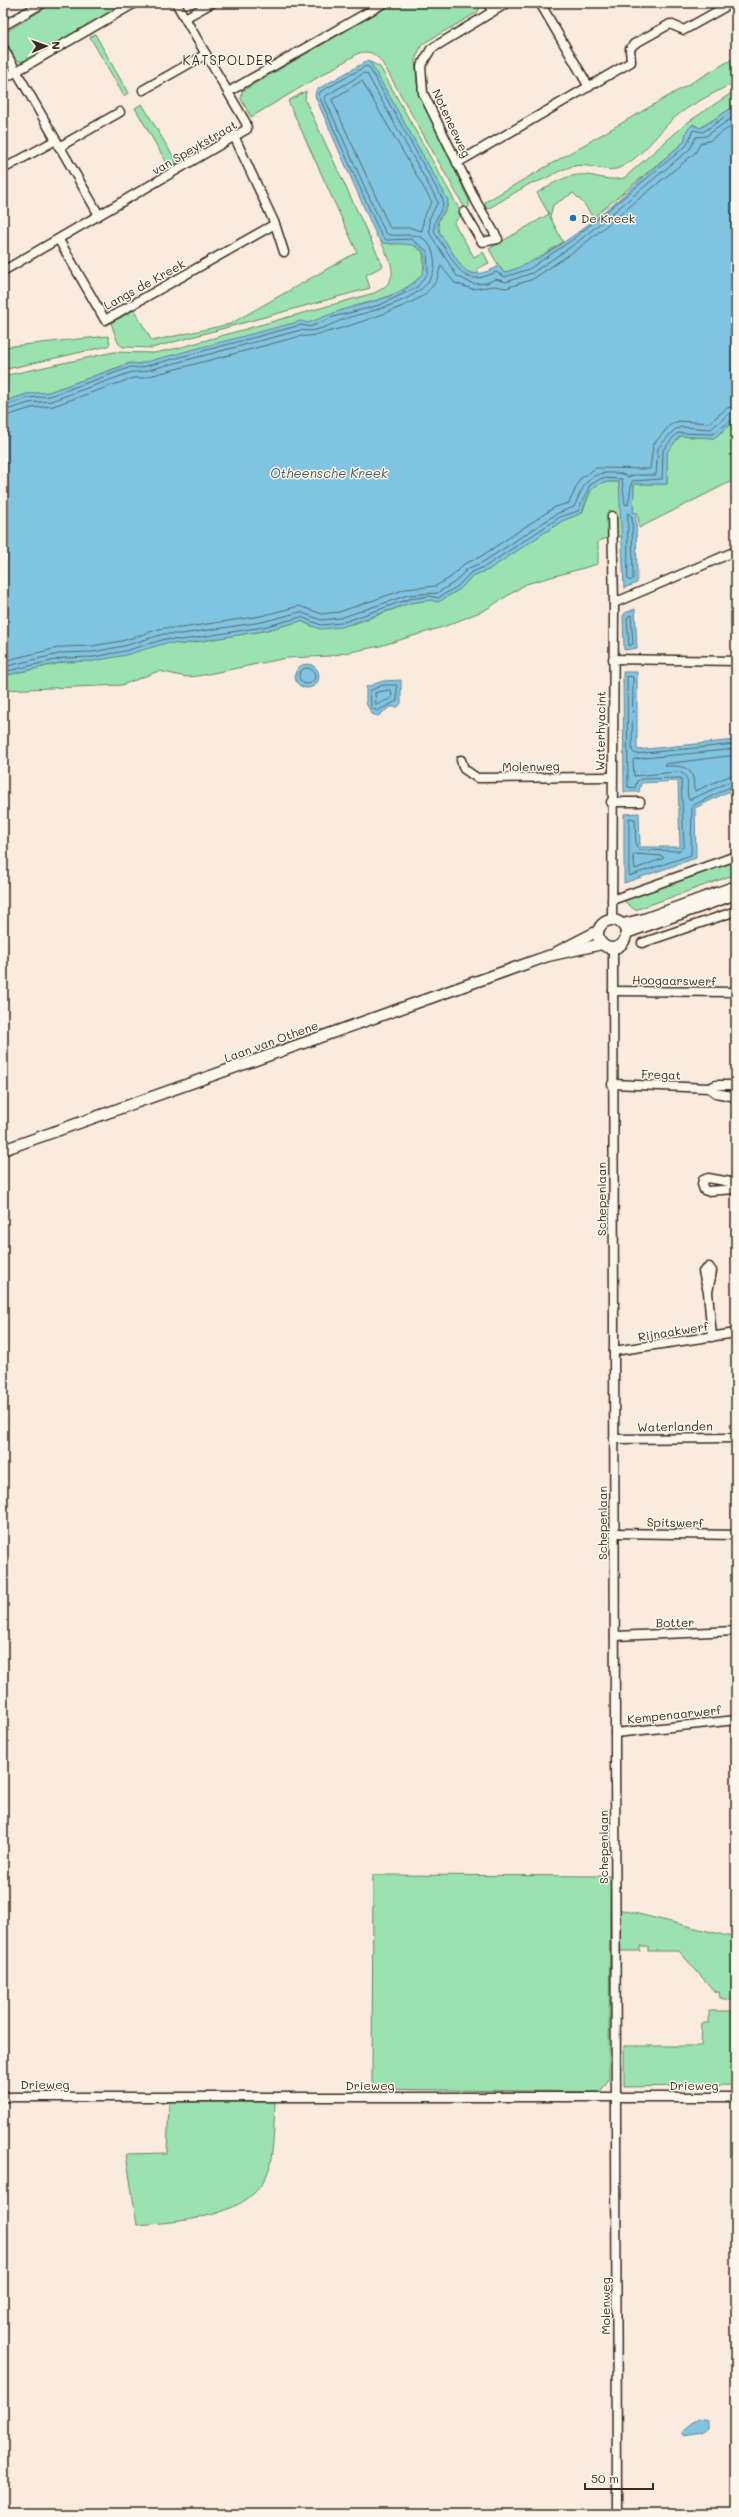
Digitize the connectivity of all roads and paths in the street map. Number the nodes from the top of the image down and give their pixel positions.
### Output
1 (43, 3) edge
2 (135, 3) edge
3 (176, 3) edge
4 (212, 3) edge
5 (384, 3) edge
6 (488, 3) edge
7 (507, 3) edge
8 (540, 3) edge
9 (732, 3) edge
10 (492, 11) junction
11 (185, 18) junction
12 (3, 26) edge
13 (3, 48) edge
14 (206, 54) junction
15 (16, 71) junction
16 (3, 79) edge
17 (589, 87) junction
18 (143, 90) dead end
19 (228, 92) junction
20 (120, 112) dead end
21 (235, 138) junction
22 (58, 144) junction
23 (457, 163) junction
24 (3, 170) edge
25 (464, 212) dead end
26 (99, 215) junction
27 (275, 224) junction
28 (59, 240) junction
29 (284, 252) dead end
30 (3, 271) edge
31 (612, 516) dead end
32 (736, 551) edge
33 (614, 603) junction
34 (613, 659) junction
35 (736, 661) edge
36 (461, 760) dead end
37 (611, 777) junction
38 (611, 802) junction
39 (640, 802) dead end
40 (736, 856) edge
41 (736, 886) edge
42 (736, 894) edge
43 (612, 900) junction
44 (736, 912) edge
45 (665, 915) junction
46 (612, 920) junction
47 (624, 928) junction
48 (598, 931) junction
49 (671, 933) junction
50 (642, 943) dead end
51 (602, 944) junction
52 (613, 948) junction
53 (548, 956) junction
54 (612, 991) junction
55 (736, 992) edge
56 (612, 1084) junction
57 (736, 1085) edge
58 (709, 1088) junction
59 (736, 1097) edge
60 (3, 1150) edge
61 (736, 1183) edge
62 (736, 1189) edge
63 (708, 1292) dead end
64 (736, 1333) edge
65 (712, 1337) junction
66 (614, 1351) junction
67 (736, 1438) edge
68 (614, 1439) junction
69 (614, 1533) junction
70 (736, 1535) edge
71 (736, 1632) edge
72 (615, 1636) junction
73 (736, 1720) edge
74 (615, 1733) junction
75 (3, 2097) edge
76 (616, 2097) junction
77 (736, 2097) edge
78 (617, 2514) edge

1 - 12 street
2 - 15 street
3 - 11 street, van Speykstraat
4 - 11 street
5 - 19 street
6 - 10 street
7 - 10 street, Noteneeweg
8 - 17 street
9 - 17 street
10 - 23 street, Noteneeweg
11 - 14 street, van Speykstraat
13 - 15 street
14 - 18 street
14 - 19 street, van Speykstraat
15 - 16 street
15 - 22 street
17 - 23 street
19 - 21 street, van Speykstraat
20 - 22 street
21 - 26 street, van Speykstraat
21 - 27 street
22 - 24 street
22 - 26 street
23 - 25 street, Noteneeweg
26 - 28 street
27 - 28 street, Langs de Kreek
27 - 29 street
28 - 30 street
31 - 33 street, Waterhyacint
32 - 33 street
33 - 34 street, Waterhyacint
34 - 35 street
34 - 37 street, Waterhyacint
36 - 37 street, Molenweg
37 - 38 street, Waterhyacint
38 - 39 street
38 - 43 street, Waterhyacint
40 - 43 street
41 - 45 street
42 - 45 street
43 - 46 street, Waterhyacint
44 - 49 street
45 - 47 street
45 - 49 street
46 - 47 street
46 - 48 street
47 - 52 street
48 - 51 street
48 - 53 street, Laan van Othene
49 - 50 street
51 - 52 street
51 - 53 street, Laan van Othene
52 - 54 street, Schepenlaan
53 - 60 street, Laan van Othene
54 - 55 street, Hoogaarswerf
54 - 56 street, Schepenlaan
56 - 58 street, Fregat
56 - 66 street, Schepenlaan
57 - 58 street, Fregat
58 - 59 street, Fregat
61 - 62 street
63 - 65 street
64 - 65 street, Rijnaakwerf
65 - 66 street, Rijnaakwerf
66 - 68 street, Schepenlaan
67 - 68 street, Waterlanden
68 - 69 street, Schepenlaan
69 - 70 street, Spitswerf
69 - 72 street, Schepenlaan
71 - 72 street, Botter
72 - 74 street, Schepenlaan
73 - 74 street, Kempenaarwerf
74 - 76 street, Schepenlaan
75 - 76 street, Drieweg
76 - 77 street, Drieweg
76 - 78 street, Molenweg

